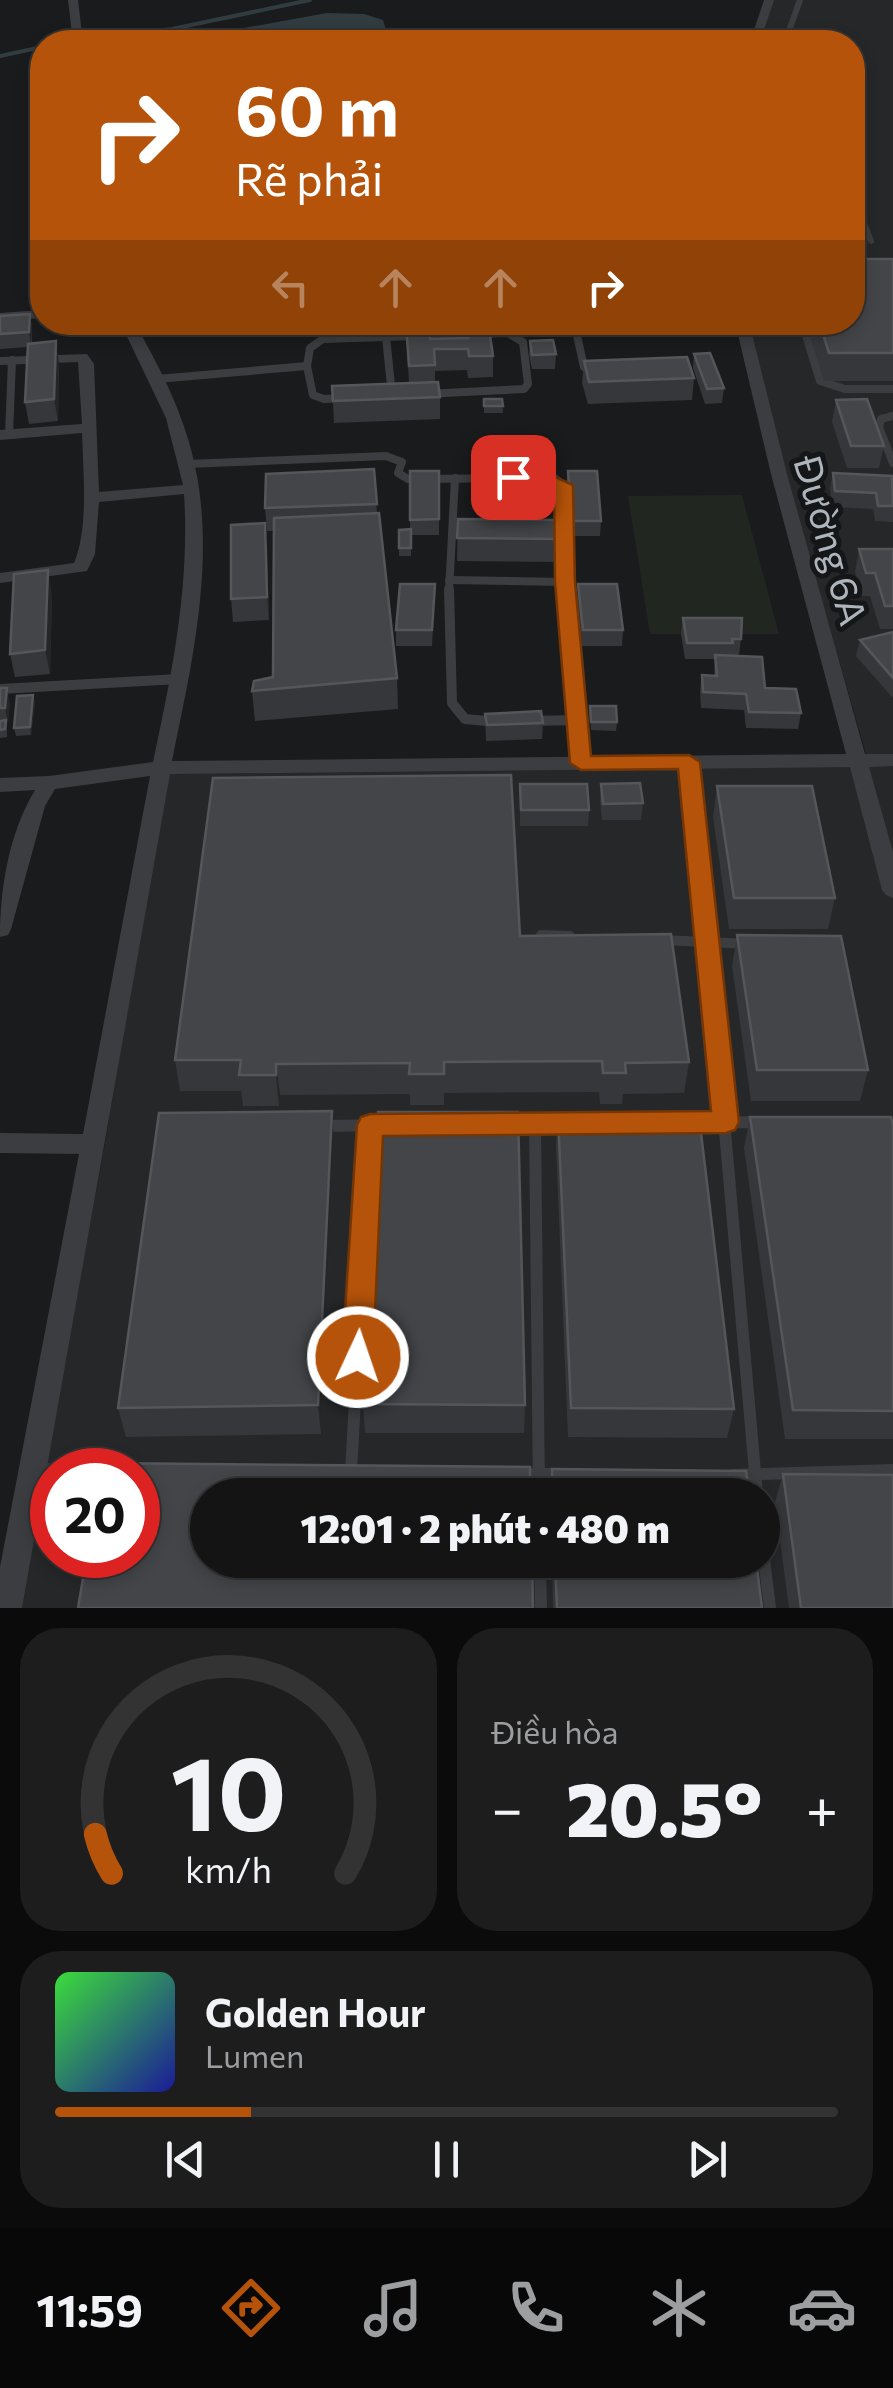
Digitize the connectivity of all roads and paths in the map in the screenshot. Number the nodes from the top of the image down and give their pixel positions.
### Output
1 (73, 0) edge
2 (769, 0) edge
3 (800, 0) edge
4 (76, 30) edge
5 (759, 30) edge
6 (790, 30) edge
7 (865, 226) edge
8 (871, 241) dead end
9 (30, 315) edge
10 (0, 317) edge
11 (134, 335) edge
12 (577, 335) edge
13 (745, 335) edge
14 (806, 335) edge
15 (386, 336) junction
16 (6, 360) edge
17 (308, 366) junction
18 (602, 376) edge
19 (157, 379) junction
20 (893, 388) edge
21 (392, 396) junction
22 (893, 416) edge
23 (88, 428) junction
24 (4, 435) edge
25 (893, 463) edge
26 (186, 464) junction
27 (455, 478) junction
28 (192, 489) junction
29 (90, 498) junction
30 (0, 578) edge
31 (449, 580) junction
32 (565, 582) junction
33 (179, 679) junction
34 (0, 689) edge
35 (580, 720) junction
36 (501, 722) edge
37 (520, 722) edge
38 (860, 760) junction
39 (893, 760) edge
40 (689, 762) junction
41 (581, 763) junction
42 (159, 768) junction
43 (49, 783) junction
44 (0, 785) edge
45 (893, 890) edge
46 (0, 930) edge
47 (541, 935) edge
48 (578, 936) edge
49 (651, 939) edge
50 (706, 941) junction
51 (758, 944) edge
52 (726, 1122) junction
53 (780, 1122) edge
54 (592, 1123) edge
55 (668, 1123) edge
56 (498, 1124) edge
57 (534, 1124) junction
58 (370, 1125) junction
59 (407, 1125) edge
60 (311, 1126) edge
61 (0, 1143) edge
62 (94, 1144) junction
63 (37, 1448) edge
64 (893, 1470) edge
65 (332, 1472) edge
66 (351, 1473) junction
67 (370, 1473) edge
68 (501, 1474) edge
69 (538, 1474) junction
70 (578, 1474) edge
71 (715, 1475) edge
72 (754, 1475) junction
73 (538, 1478) edge
74 (754, 1478) edge
75 (30, 1485) edge
76 (540, 1578) edge
77 (766, 1578) edge
78 (7, 1608) edge
79 (541, 1608) edge
80 (770, 1608) edge

1 - 4 street
2 - 5 street
3 - 6 lane
7 - 8 lane
9 - 10 street
11 - 19 street
12 - 18 lane
13 - 38 street, Đường 6A
14 - 20 lane
15 - 17 lane
15 - 21 lane
15 - 21 lane
16 - 23 street
16 - 24 lane
17 - 19 lane
17 - 21 lane
19 - 26 street
22 - 25 lane
23 - 24 street
23 - 29 street
26 - 27 lane
26 - 28 street
27 - 31 lane
27 - 32 lane
28 - 29 street
28 - 33 street
29 - 30 street
31 - 32 lane
31 - 36 lane
32 - 35 lane
33 - 34 lane
33 - 42 street
35 - 37 lane
35 - 41 lane
38 - 39 street
38 - 40 street
38 - 45 street, Đường 6A
40 - 41 street
40 - 50 lane
41 - 42 street
42 - 43 street
42 - 62 street
43 - 44 street
43 - 46 street
47 - 48 lane
49 - 50 lane
50 - 51 lane
50 - 52 lane
52 - 53 lane
52 - 55 lane
52 - 72 lane
54 - 57 lane
56 - 57 lane
57 - 69 lane
58 - 59 lane
58 - 60 lane
58 - 66 lane
61 - 62 street
62 - 63 street
64 - 72 lane
65 - 66 lane
66 - 67 lane
68 - 69 lane
69 - 70 lane
69 - 73 lane
71 - 72 lane
72 - 74 lane
75 - 78 street
76 - 79 lane
77 - 80 lane

